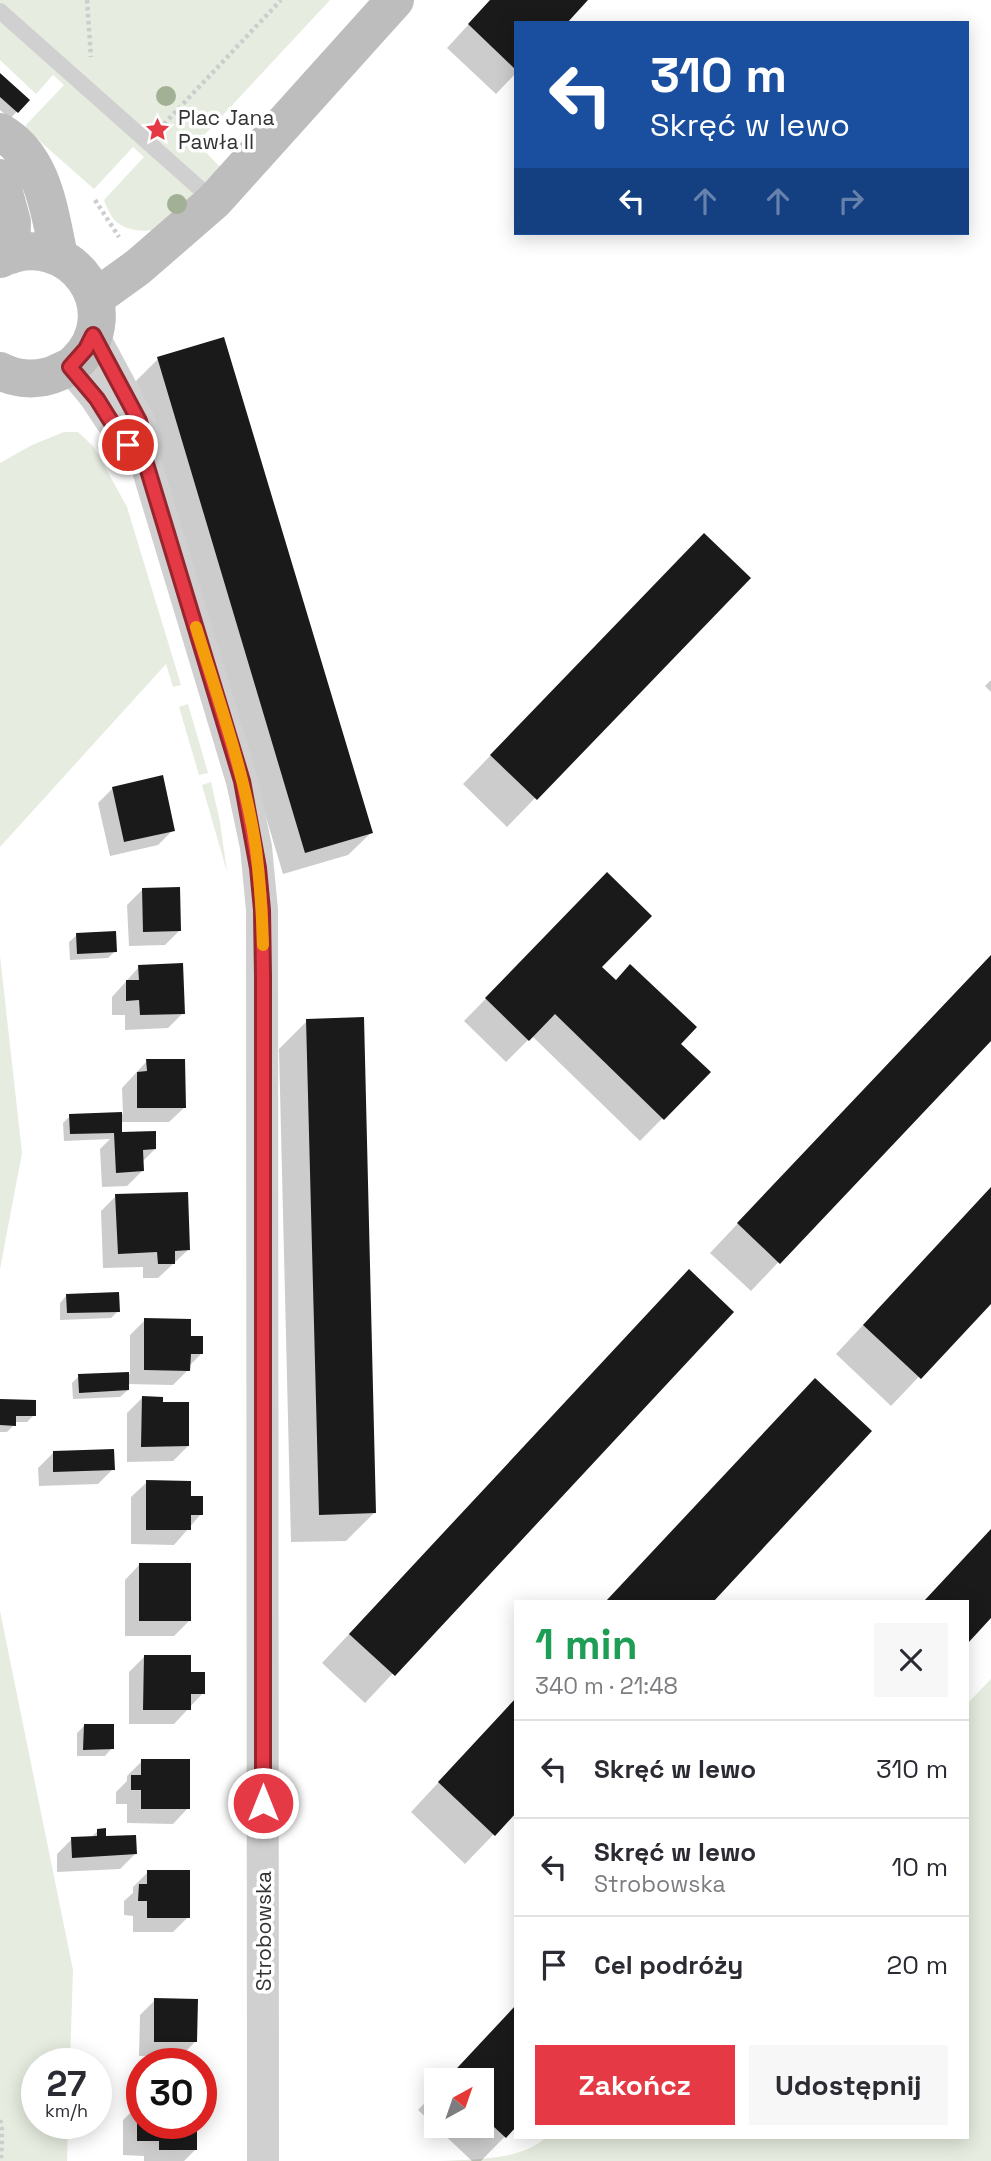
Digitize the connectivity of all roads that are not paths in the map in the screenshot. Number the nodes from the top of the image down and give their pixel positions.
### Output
1 (395, 0) edge
2 (0, 11) edge
3 (0, 132) edge
4 (0, 178) edge
5 (214, 201) junction
6 (58, 256) junction
7 (5, 257) edge
8 (94, 298) junction
9 (93, 335) junction
10 (70, 367) junction
11 (3, 378) edge
12 (144, 457) junction
13 (263, 2161) edge

1 - 5 street
2 - 5 lane
3 - 6 street
4 - 7 street
5 - 8 street
6 - 7 street
6 - 8 street
8 - 9 street
9 - 10 street
9 - 12 street, Strobowska
10 - 11 street
10 - 12 street, Strobowska
12 - 13 street, Strobowska

